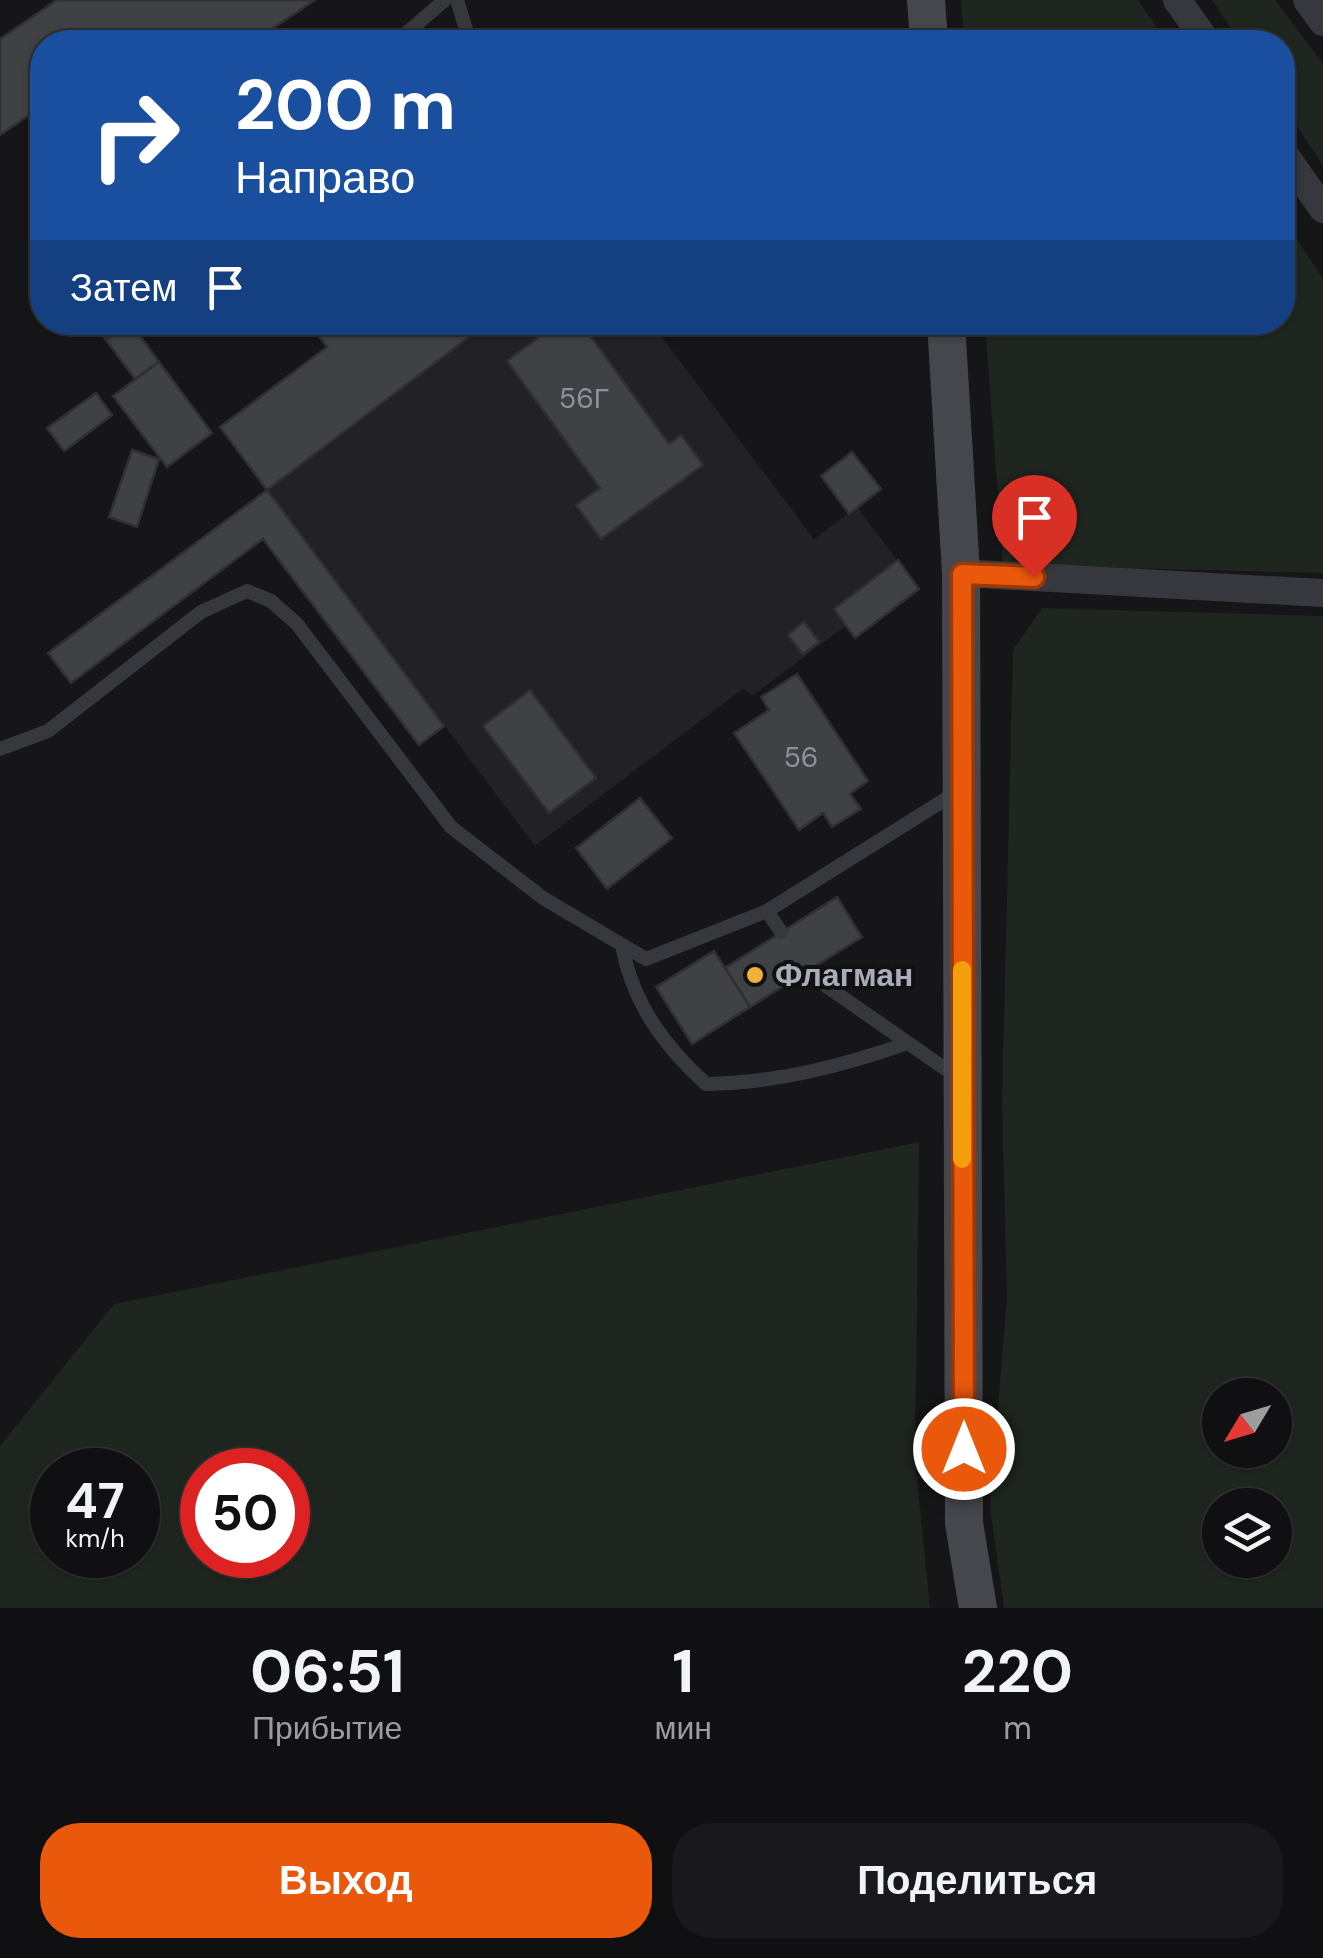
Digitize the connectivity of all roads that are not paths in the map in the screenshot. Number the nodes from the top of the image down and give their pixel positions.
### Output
1 (445, 0) edge
2 (457, 0) edge
3 (926, 0) edge
4 (1177, 0) edge
5 (1307, 0) edge
6 (1323, 22) edge
7 (410, 30) edge
8 (466, 30) edge
9 (928, 30) edge
10 (1198, 30) edge
11 (1295, 169) edge
12 (1323, 209) edge
13 (947, 335) edge
14 (962, 574) junction
15 (1323, 593) edge
16 (0, 749) edge
17 (961, 790) junction
18 (768, 910) junction
19 (781, 932) dead end
20 (622, 946) junction
21 (806, 972) dead end
22 (908, 1043) junction
23 (962, 1080) junction
24 (978, 1608) edge

1 - 7 lane
2 - 8 lane
3 - 9 main road
4 - 10 street
5 - 6 street
11 - 12 street
13 - 14 main road
14 - 15 street
14 - 17 main road
16 - 20 lane
17 - 18 lane
17 - 23 main road
18 - 19 lane
18 - 20 lane
20 - 22 lane
21 - 22 lane
22 - 23 lane
23 - 24 main road

